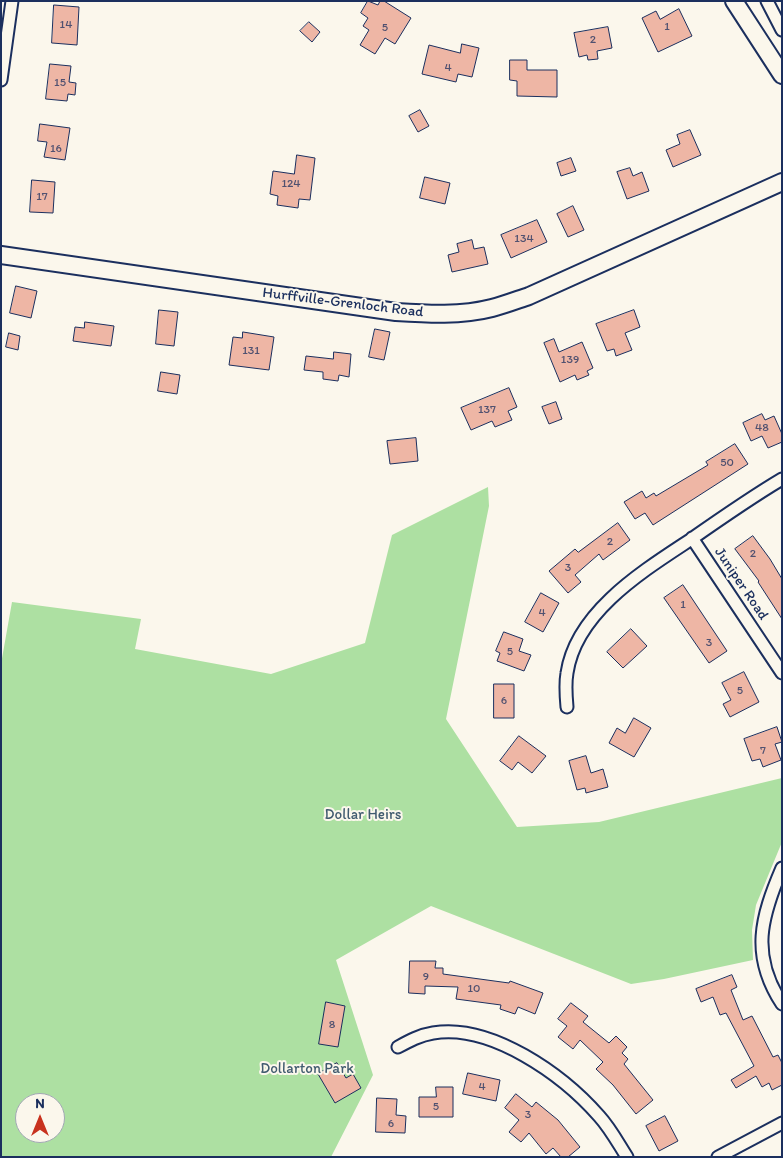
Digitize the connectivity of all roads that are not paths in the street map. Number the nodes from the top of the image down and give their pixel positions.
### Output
1 (12, 1) edge
2 (734, 1) edge
3 (767, 1) edge
4 (782, 30) edge
5 (781, 70) edge
6 (1, 80) edge
7 (782, 182) edge
8 (1, 255) edge
9 (782, 479) edge
10 (692, 538) junction
11 (782, 672) edge
12 (567, 707) dead end
13 (782, 868) edge
14 (782, 1004) edge
15 (398, 1048) dead end
16 (782, 1123) edge
17 (627, 1157) edge
18 (718, 1157) edge

1 - 6 street
2 - 5 main road
3 - 4 street
7 - 8 main road, Hurffville-Grenloch Road
9 - 10 street
10 - 11 street, Juniper Road
10 - 12 street
13 - 14 street
15 - 17 street
16 - 18 street

